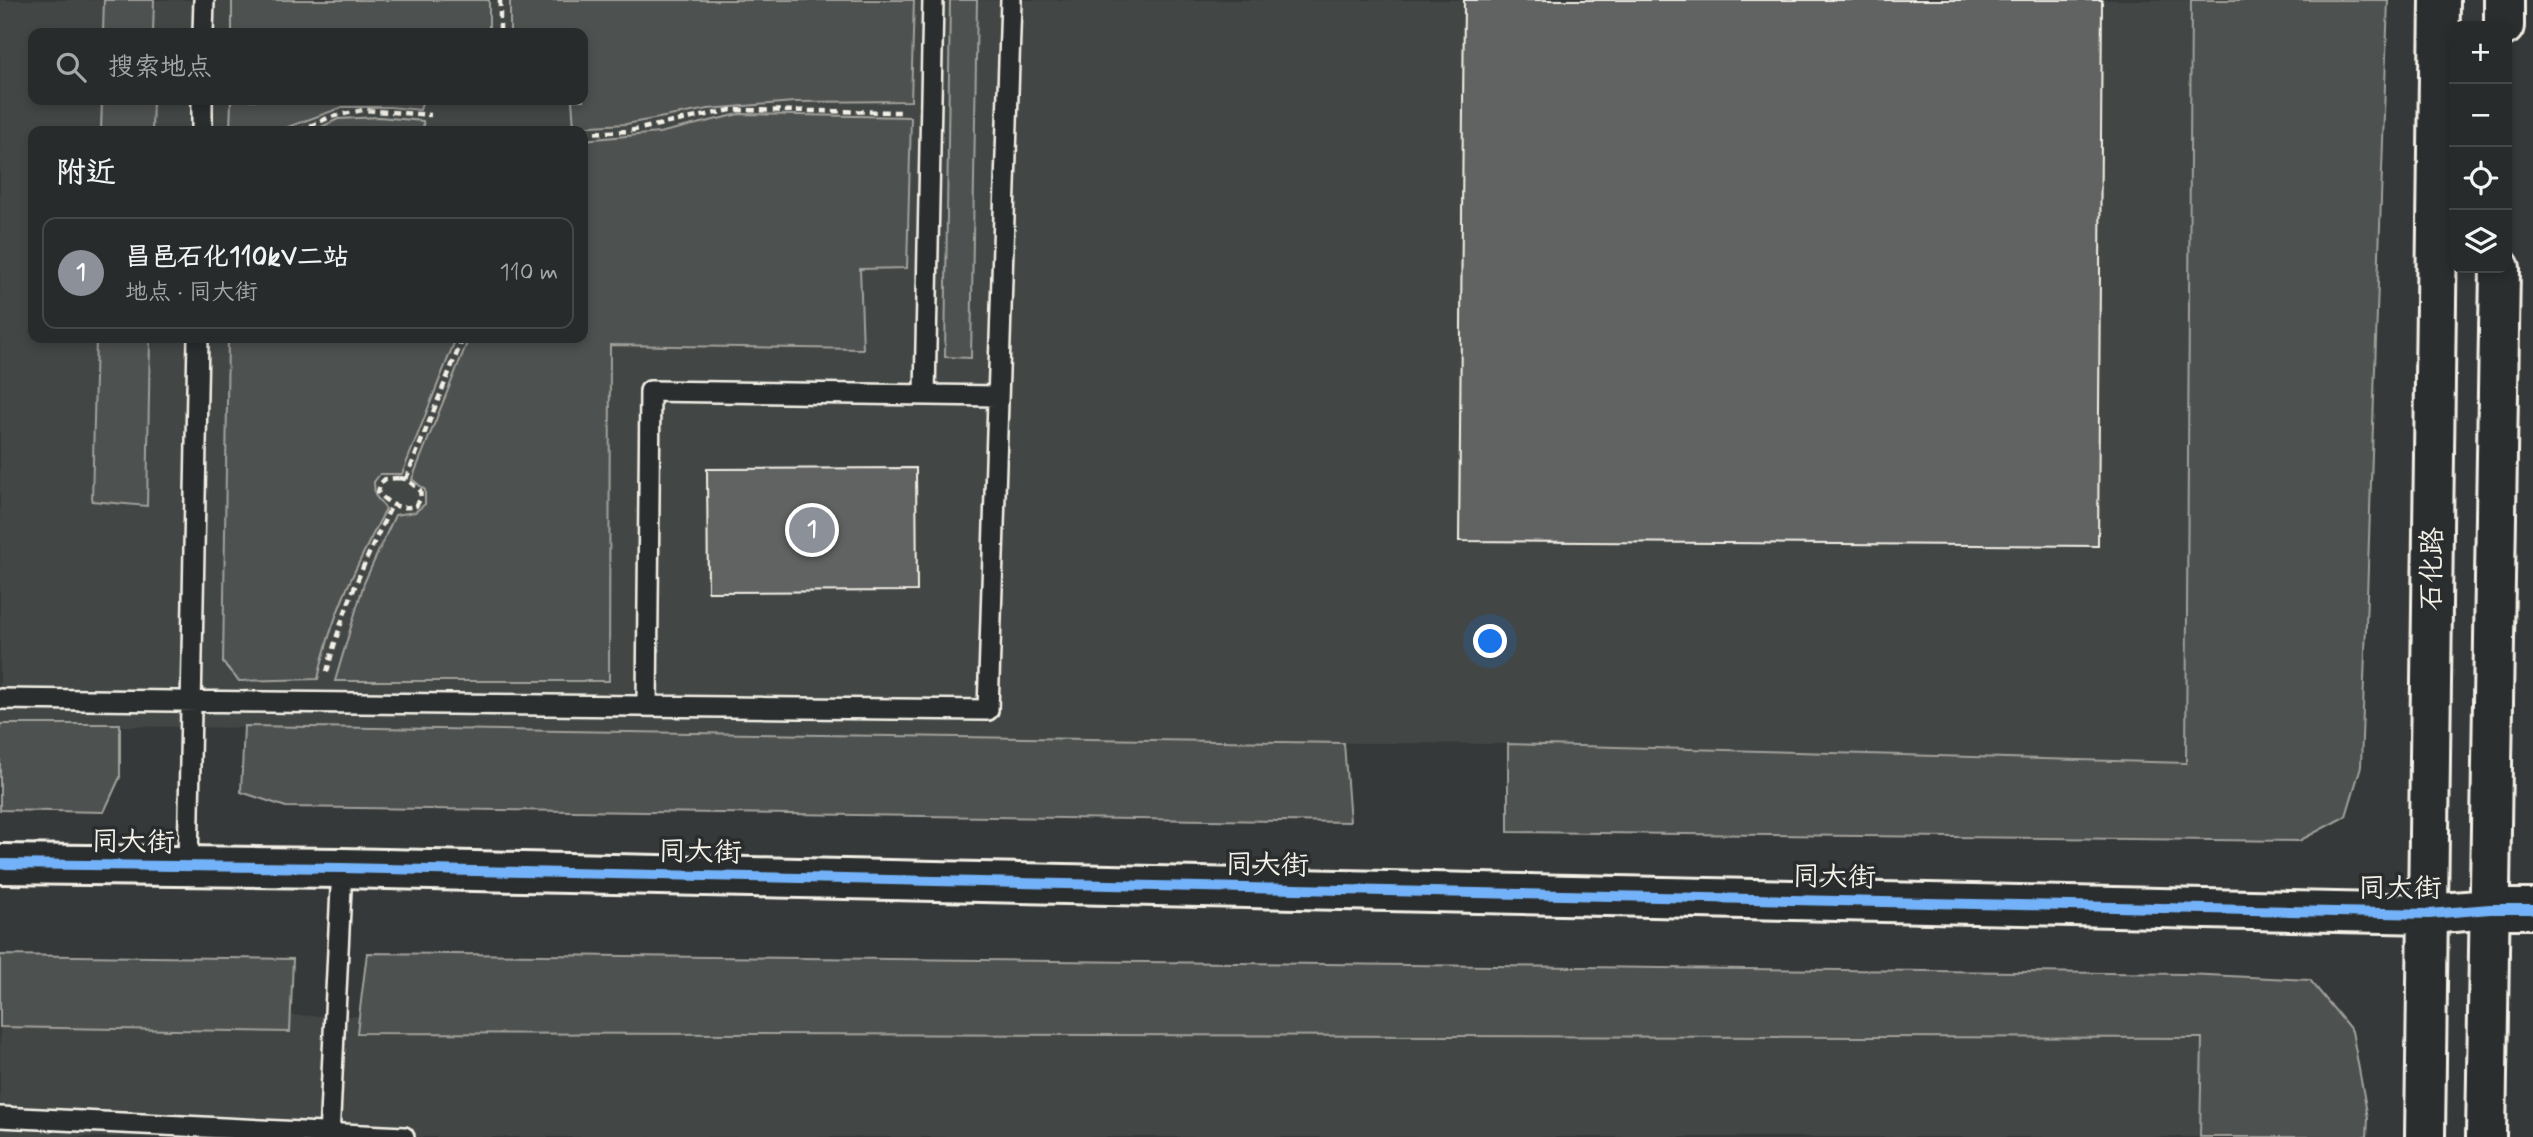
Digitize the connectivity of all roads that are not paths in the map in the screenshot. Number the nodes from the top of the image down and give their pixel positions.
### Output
1 (204, 0) edge
2 (933, 0) edge
3 (1011, 0) edge
4 (2441, 0) edge
5 (2504, 0) edge
6 (2504, 21) edge
7 (203, 28) edge
8 (202, 105) edge
9 (202, 126) edge
10 (2500, 273) edge
11 (198, 343) edge
12 (925, 395) junction
13 (998, 396) junction
14 (0, 699) edge
15 (192, 702) junction
16 (648, 706) junction
17 (0, 864) edge
18 (188, 866) junction
19 (342, 868) junction
20 (2490, 909) junction
21 (2533, 909) edge
22 (2429, 914) junction
23 (0, 1117) edge
24 (329, 1135) edge
25 (404, 1137) edge
26 (2425, 1137) edge
27 (2486, 1137) edge

1 - 7 lane
2 - 12 lane
3 - 13 lane
4 - 22 street, 石化路
5 - 6 street
8 - 9 lane
10 - 20 street
11 - 15 lane
12 - 13 lane
12 - 16 lane
13 - 16 lane
14 - 15 lane
15 - 16 lane
15 - 18 lane
17 - 18 street, 同大街
18 - 19 street, 同大街
19 - 22 street, 同大街
19 - 24 lane
20 - 21 street, 同大街
20 - 22 street, 同大街
20 - 27 street
22 - 26 street, 石化路
23 - 24 lane
24 - 25 lane

